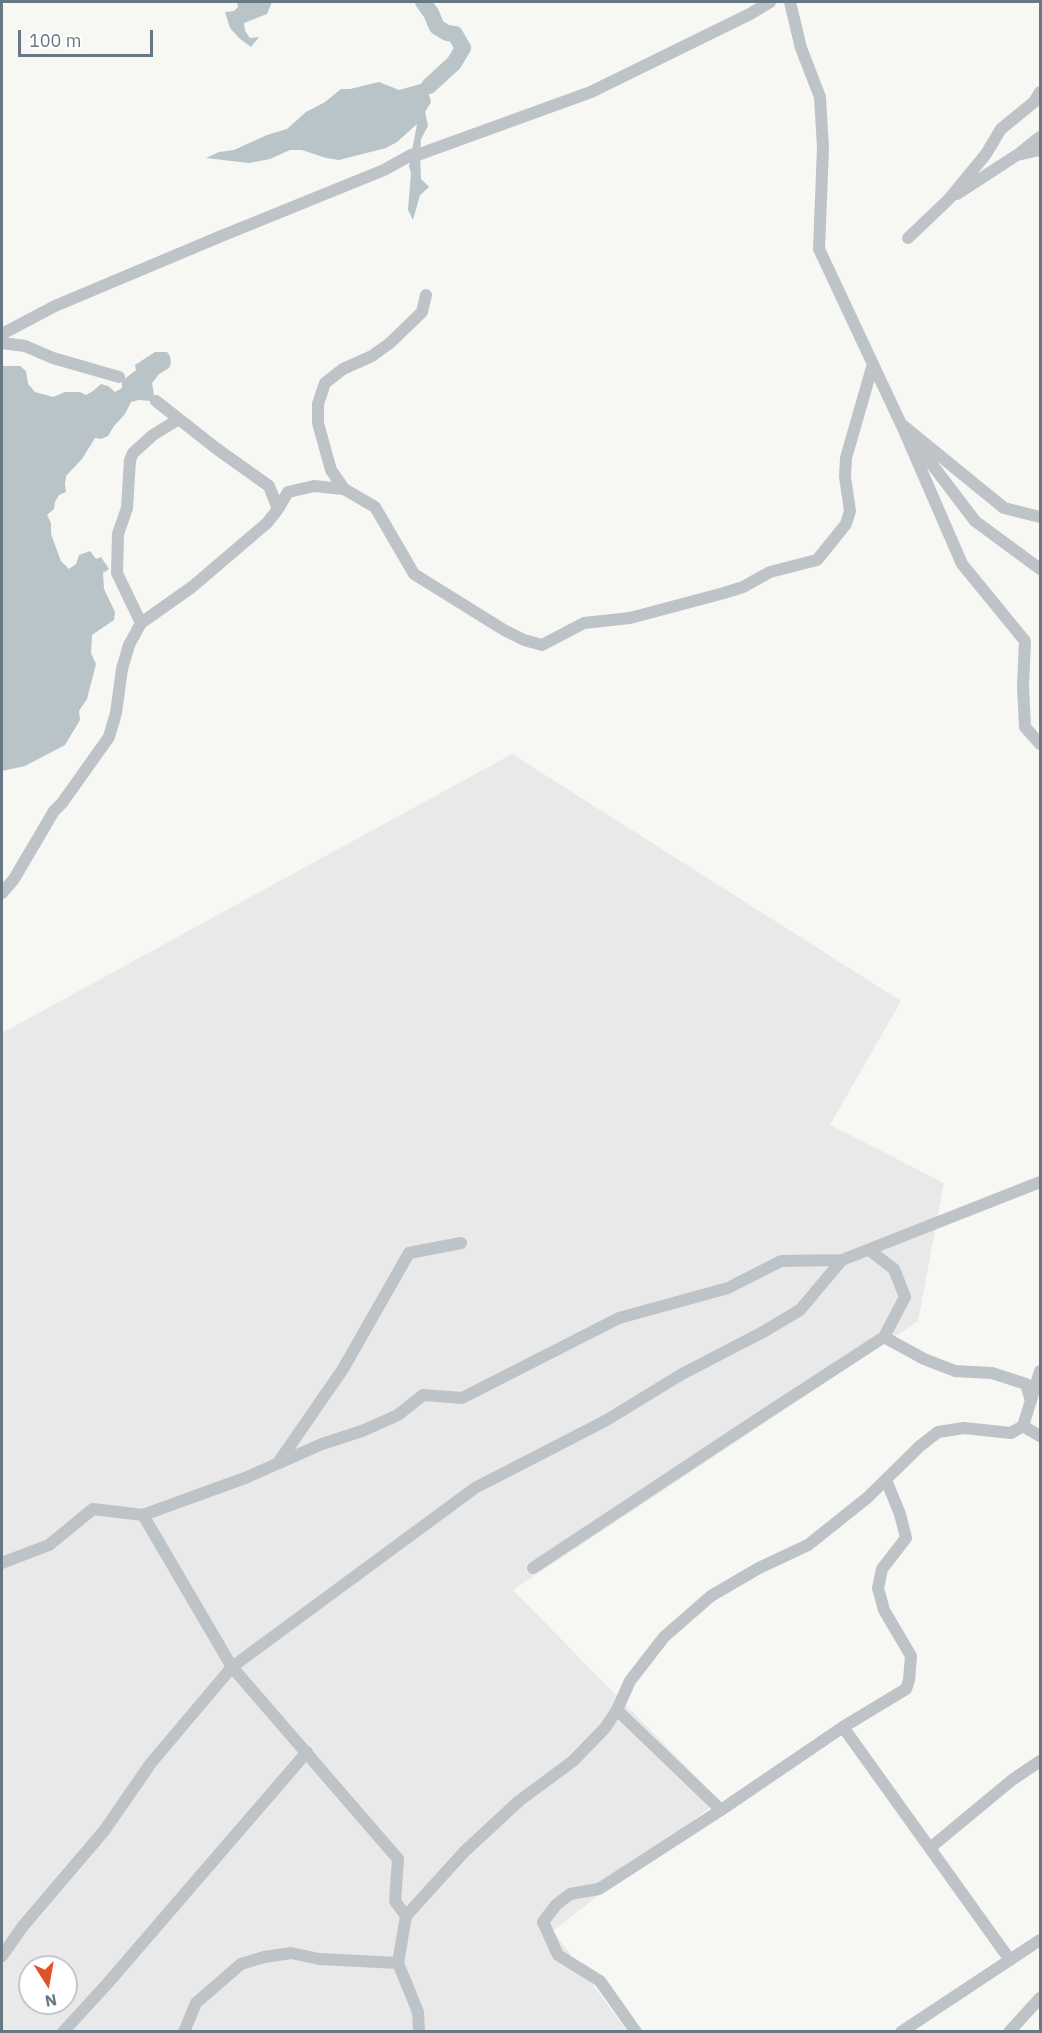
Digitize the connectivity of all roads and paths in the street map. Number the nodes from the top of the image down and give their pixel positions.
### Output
1 (770, 2) edge
2 (790, 2) edge
3 (1041, 92) edge
4 (1041, 137) edge
5 (1041, 150) edge
6 (1017, 155) junction
7 (949, 199) junction
8 (908, 238) dead end
9 (426, 295) dead end
10 (2, 334) edge
11 (2, 344) edge
12 (873, 363) junction
13 (119, 377) dead end
14 (156, 401) dead end
15 (179, 419) junction
16 (901, 424) junction
17 (330, 470) junction
18 (269, 486) junction
19 (314, 486) junction
20 (344, 489) junction
21 (288, 492) junction
22 (278, 509) junction
23 (1041, 517) edge
24 (1041, 569) edge
25 (141, 623) junction
26 (1041, 744) edge
27 (2, 893) edge
28 (1041, 1182) edge
29 (461, 1243) dead end
30 (869, 1250) junction
31 (842, 1260) junction
32 (884, 1337) junction
33 (1041, 1371) edge
34 (1031, 1401) junction
35 (1023, 1426) junction
36 (1041, 1436) edge
37 (278, 1463) junction
38 (886, 1480) junction
39 (143, 1515) junction
40 (2, 1563) edge
41 (533, 1568) dead end
42 (232, 1667) junction
43 (617, 1710) junction
44 (843, 1727) junction
45 (307, 1752) junction
46 (1041, 1761) edge
47 (721, 1810) junction
48 (930, 1848) junction
49 (406, 1916) junction
50 (1041, 1940) edge
51 (2, 1956) edge
52 (1010, 1960) junction
53 (398, 1963) junction
54 (1041, 1998) edge
55 (63, 2031) edge
56 (184, 2031) edge
57 (419, 2031) edge
58 (636, 2031) edge
59 (901, 2031) edge
60 (1009, 2031) edge

1 - 10 street
2 - 12 street
3 - 7 street
4 - 6 street
5 - 6 street
6 - 7 street
7 - 8 street
9 - 17 street
11 - 13 street
12 - 16 street
12 - 20 street
14 - 15 street
15 - 18 street
15 - 25 street
16 - 23 street
16 - 24 street
16 - 26 street
17 - 19 street
17 - 20 street
18 - 21 street
18 - 22 street
19 - 20 street
19 - 21 street
21 - 22 street
22 - 25 street
25 - 27 street
28 - 30 street
29 - 37 street
30 - 31 street
30 - 32 street
31 - 37 street
31 - 42 street
32 - 34 street
32 - 41 street
33 - 34 street
34 - 35 street
35 - 36 street
35 - 38 street
37 - 39 street
38 - 43 street
38 - 44 street
39 - 40 street
39 - 42 street
42 - 45 street
42 - 51 street
43 - 47 street
43 - 49 street
44 - 47 street
44 - 48 street
45 - 49 street
45 - 55 street
46 - 48 street
47 - 58 street
48 - 52 street
49 - 53 street
50 - 52 street
52 - 59 street
53 - 56 street
53 - 57 street
54 - 60 street

